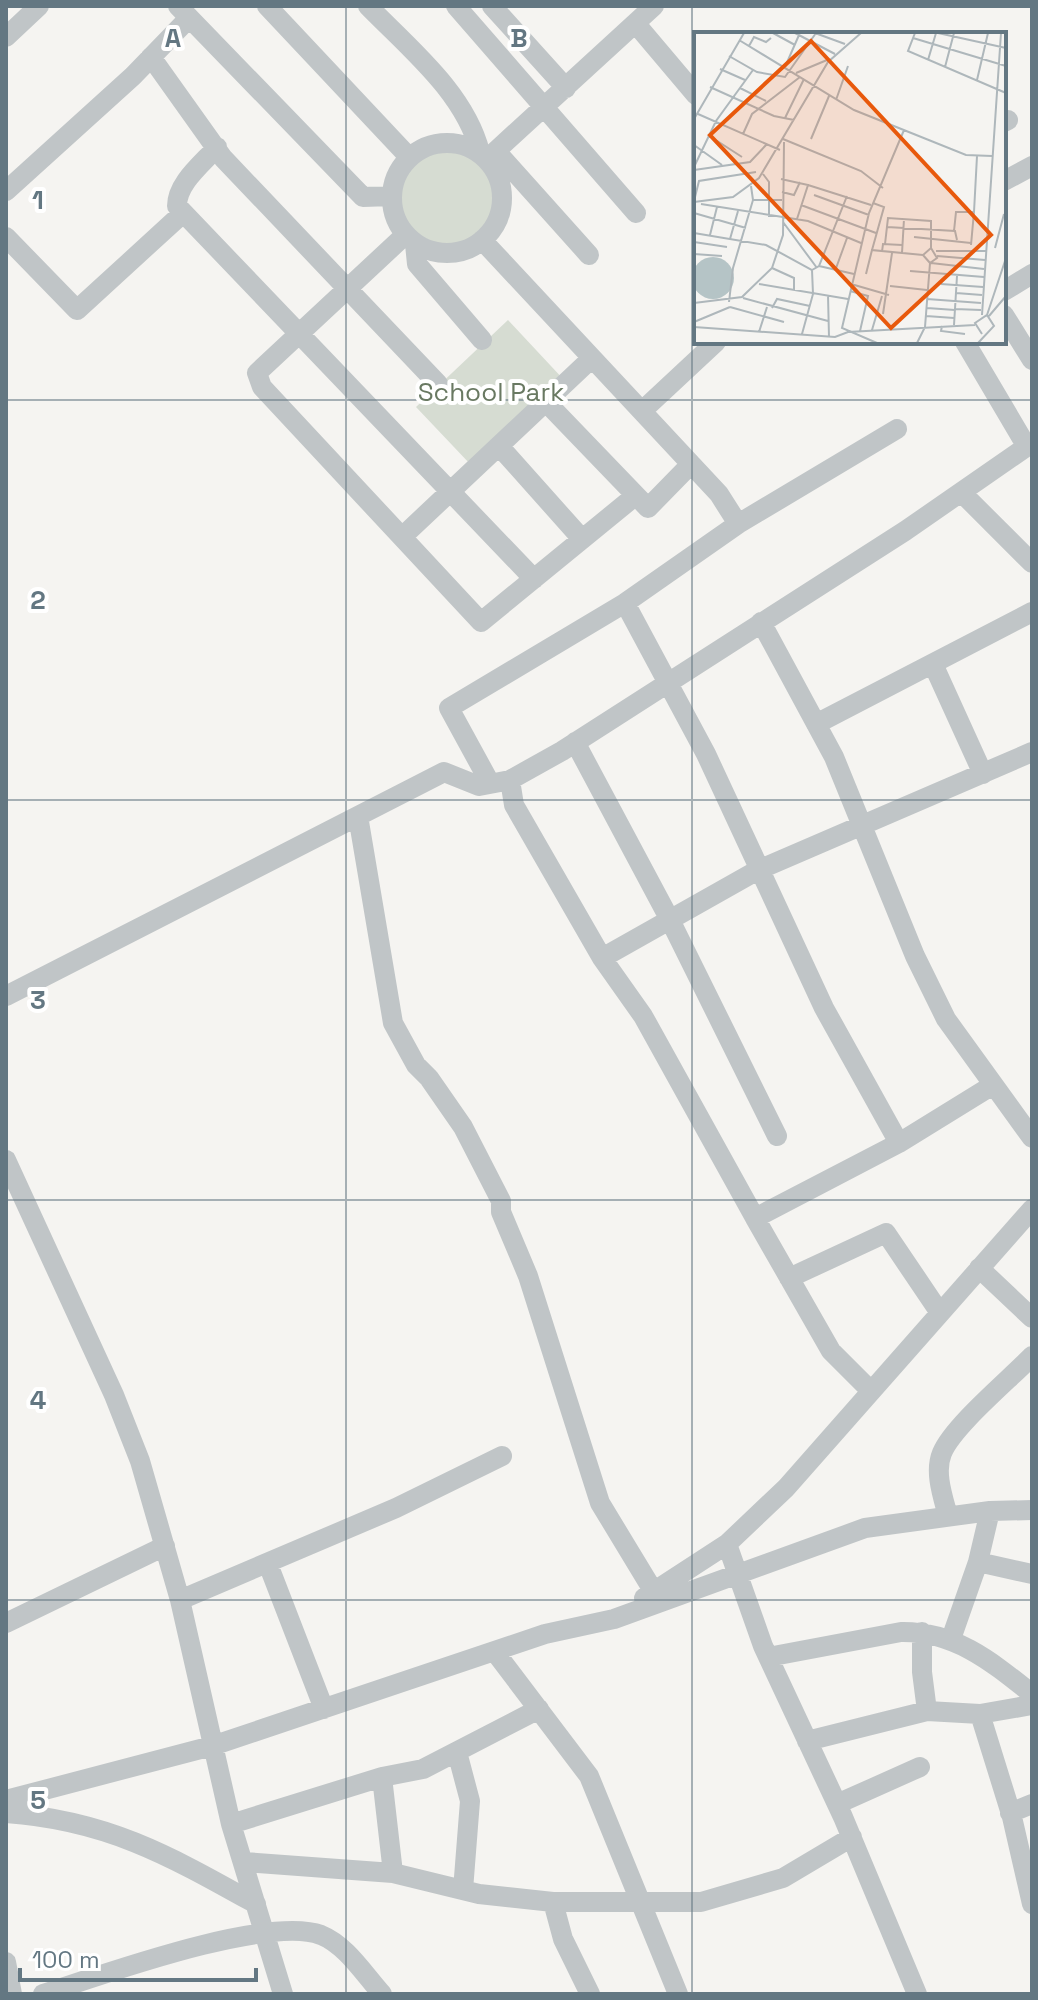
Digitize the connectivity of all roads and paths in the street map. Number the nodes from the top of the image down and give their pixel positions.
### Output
1 (39, 6) edge
2 (267, 6) edge
3 (368, 6) edge
4 (456, 6) edge
5 (492, 6) edge
6 (654, 6) edge
7 (184, 12) edge
8 (636, 24) junction
9 (6, 37) edge
10 (151, 57) junction
11 (566, 88) junction
12 (694, 93) edge
13 (544, 108) junction
14 (217, 147) junction
15 (488, 154) junction
16 (409, 157) junction
17 (1032, 166) edge
18 (1006, 180) edge
19 (6, 191) edge
20 (391, 196) junction
21 (183, 213) junction
22 (636, 213) dead end
23 (6, 237) edge
24 (410, 239) junction
25 (482, 240) junction
26 (589, 255) dead end
27 (1032, 274) edge
28 (348, 288) junction
29 (1006, 290) edge
30 (1006, 318) edge
31 (299, 335) junction
32 (482, 340) dead end
33 (714, 344) edge
34 (966, 344) edge
35 (592, 358) junction
36 (1032, 360) edge
37 (438, 384) dead end
38 (546, 402) junction
39 (642, 411) junction
40 (897, 429) dead end
41 (1030, 445) edge
42 (499, 446) junction
43 (691, 464) junction
44 (451, 491) junction
45 (961, 492) junction
46 (635, 496) junction
47 (738, 524) junction
48 (402, 537) junction
49 (582, 539) junction
50 (1032, 563) edge
51 (534, 579) junction
52 (625, 603) junction
53 (1032, 612) edge
54 (761, 622) junction
55 (933, 664) junction
56 (666, 683) junction
57 (816, 724) junction
58 (575, 742) junction
59 (1032, 752) edge
60 (983, 774) junction
61 (500, 782) junction
62 (358, 816) junction
63 (861, 823) junction
64 (758, 870) junction
65 (670, 920) junction
66 (602, 958) junction
67 (6, 996) edge
68 (993, 1085) junction
69 (777, 1136) dead end
70 (1032, 1138) edge
71 (899, 1143) junction
72 (6, 1160) edge
73 (1032, 1209) edge
74 (755, 1218) junction
75 (979, 1268) junction
76 (789, 1278) junction
77 (940, 1313) junction
78 (1032, 1318) edge
79 (1032, 1356) edge
80 (871, 1391) junction
81 (502, 1456) dead end
82 (1032, 1510) edge
83 (990, 1511) junction
84 (948, 1516) junction
85 (727, 1544) junction
86 (165, 1546) junction
87 (978, 1562) junction
88 (268, 1564) junction
89 (737, 1574) junction
90 (1032, 1574) edge
91 (656, 1597) junction
92 (180, 1600) junction
93 (6, 1623) edge
94 (922, 1632) junction
95 (951, 1639) junction
96 (495, 1652) junction
97 (768, 1657) junction
98 (1032, 1694) edge
99 (1032, 1705) edge
100 (324, 1709) junction
101 (539, 1709) junction
102 (927, 1711) junction
103 (980, 1714) junction
104 (807, 1741) junction
105 (212, 1746) junction
106 (457, 1752) junction
107 (920, 1767) dead end
108 (382, 1777) junction
109 (6, 1800) edge
110 (837, 1804) junction
111 (1032, 1804) edge
112 (6, 1813) edge
113 (1010, 1813) junction
114 (231, 1824) junction
115 (852, 1837) junction
116 (244, 1862) junction
117 (393, 1873) junction
118 (463, 1890) junction
119 (553, 1902) junction
120 (641, 1903) junction
121 (256, 1904) junction
122 (1032, 1904) edge
123 (262, 1933) junction
124 (6, 1962) edge
125 (276, 1992) edge
126 (12, 1994) edge
127 (43, 1994) edge
128 (382, 1994) edge
129 (590, 1994) edge
130 (678, 1994) edge
131 (917, 1994) edge

1 - 9 street
2 - 16 street
3 - 15 street
4 - 13 street
5 - 11 street
6 - 8 street
7 - 10 street
7 - 20 street
8 - 11 street
8 - 12 street
10 - 14 street
10 - 19 street
11 - 13 street
13 - 15 street
13 - 22 street
14 - 21 street
14 - 28 street
15 - 16 street
15 - 25 street
15 - 26 street
16 - 20 street
17 - 18 street
20 - 24 street
21 - 23 street
21 - 31 street
24 - 25 street
24 - 28 street
24 - 32 street
25 - 35 street
27 - 29 street
28 - 31 street
28 - 37 street
30 - 36 street
31 - 44 street
31 - 48 street
33 - 39 street
34 - 41 street
35 - 38 street
35 - 39 street
38 - 42 street
38 - 46 street
39 - 43 street
40 - 47 street
41 - 45 street
42 - 44 street
42 - 49 street
43 - 46 street
43 - 47 street
44 - 48 street
44 - 51 street
45 - 50 street
45 - 54 street
46 - 49 street
47 - 52 street
48 - 51 street
49 - 51 street
52 - 56 street
52 - 61 street
53 - 55 street
54 - 56 street
54 - 57 street
55 - 57 street
55 - 60 street
56 - 58 street
56 - 64 street
57 - 63 street
58 - 61 street
58 - 65 street
59 - 60 street
60 - 63 street
61 - 62 street
61 - 66 street
62 - 67 street
62 - 91 street
63 - 64 street
63 - 68 street
64 - 65 street
64 - 71 street
65 - 66 street
65 - 69 street
66 - 74 street
68 - 70 street
68 - 71 street
71 - 74 street
72 - 86 street
73 - 75 street
74 - 76 street
75 - 77 street
75 - 78 street
76 - 77 street
76 - 80 street
77 - 80 street
79 - 84 street
80 - 85 street
81 - 88 street
82 - 83 street
83 - 84 street
83 - 87 street
84 - 89 street
85 - 89 street
85 - 91 street
86 - 92 street
86 - 93 street
87 - 90 street
87 - 95 street
88 - 92 street
88 - 100 street
89 - 91 street
89 - 97 street
91 - 96 street
92 - 105 street
94 - 95 street
94 - 97 street
94 - 102 street
95 - 98 street
96 - 100 street
96 - 101 street
97 - 104 street
99 - 103 street
100 - 105 street
101 - 106 street
101 - 120 street
102 - 103 street
102 - 104 street
103 - 113 street
104 - 110 street
105 - 109 street
105 - 114 street
106 - 108 street
106 - 118 street
107 - 110 street
108 - 114 street
108 - 117 street
110 - 115 street
111 - 113 street
112 - 121 street
113 - 122 street
114 - 116 street
115 - 120 street
115 - 131 street
116 - 117 street
116 - 121 street
117 - 118 street
118 - 119 street
119 - 120 street
119 - 129 street
120 - 130 street
121 - 123 street
123 - 125 street
123 - 127 street
123 - 128 street
124 - 126 street

